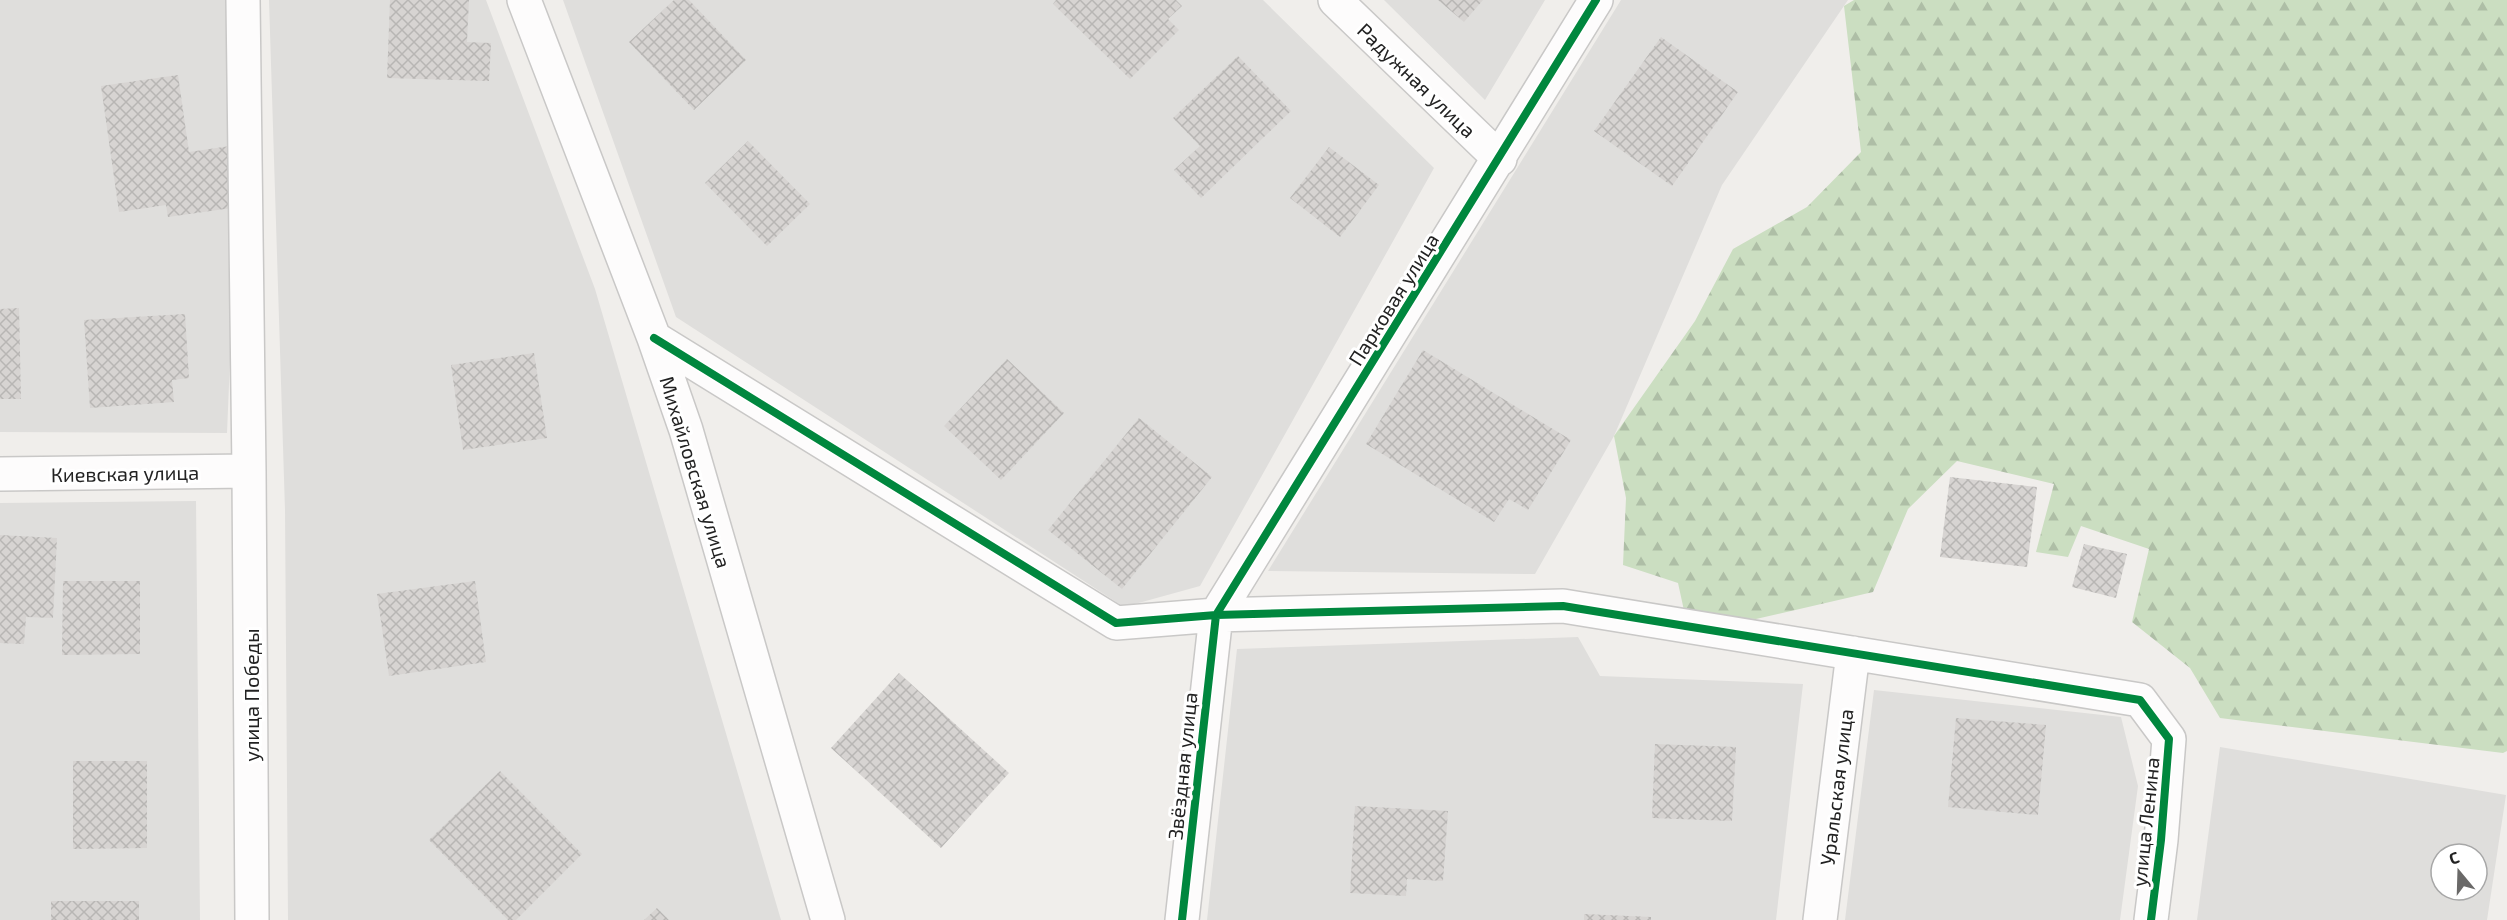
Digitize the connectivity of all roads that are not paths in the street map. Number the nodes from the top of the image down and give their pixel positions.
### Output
1 (243, 0) edge
2 (524, 0) edge
3 (1335, 0) edge
4 (1596, 0) edge
5 (1500, 159) junction
6 (654, 338) junction
7 (249, 471) junction
8 (0, 474) edge
9 (1216, 615) junction
10 (1852, 654) junction
11 (252, 920) edge
12 (828, 920) edge
13 (1182, 920) edge
14 (1820, 920) edge
15 (2151, 920) edge

1 - 7 street, улица Победы
2 - 6 street, Михайловская улица
3 - 5 street, Радужная улица
4 - 5 street, Парковая улица
5 - 9 street, Парковая улица
6 - 9 street
6 - 12 street, Михайловская улица
7 - 8 street, Киевская улица
7 - 11 street, улица Победы
9 - 10 street
9 - 13 street, Звёздная улица
10 - 14 street, Уральская улица
10 - 15 street, улица Ленина

